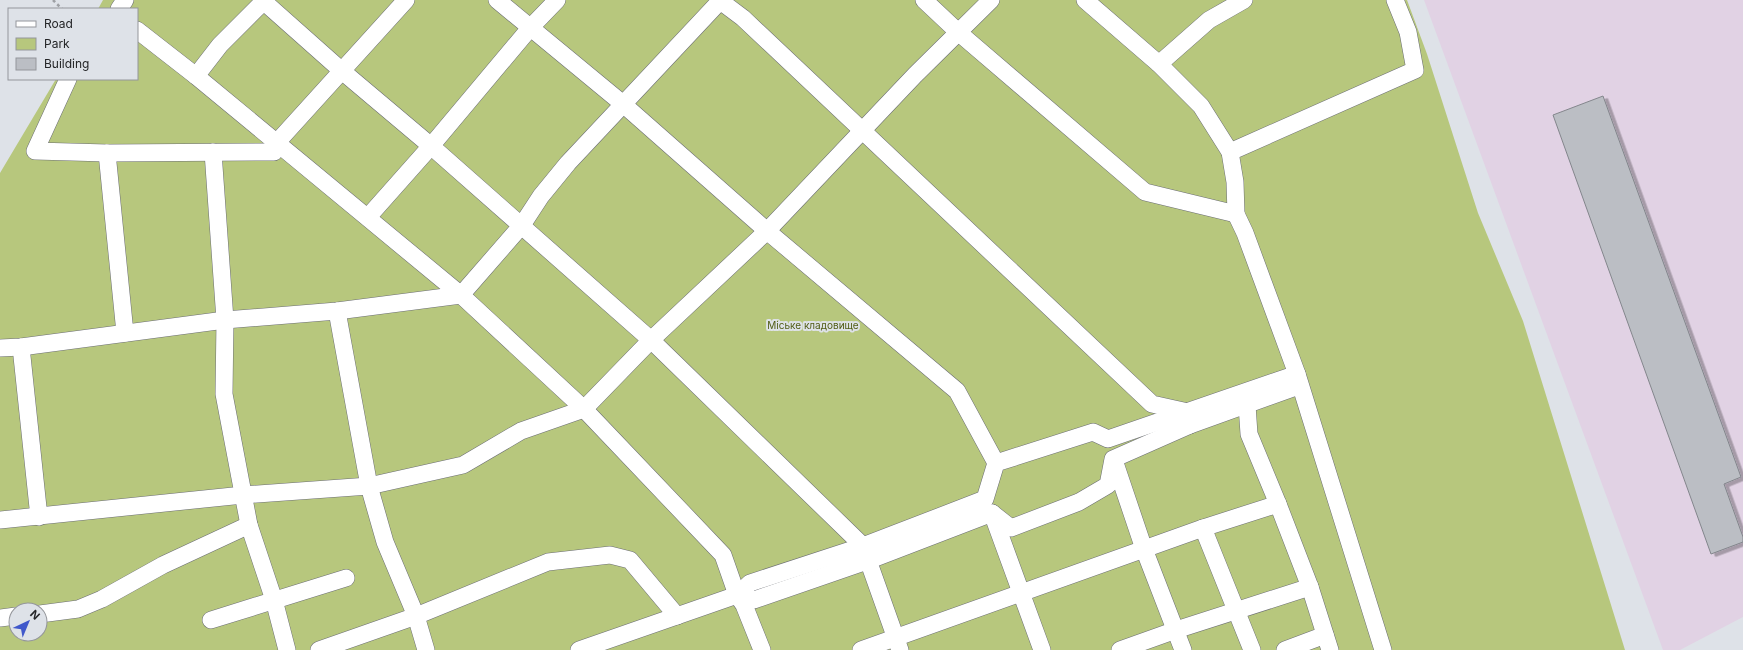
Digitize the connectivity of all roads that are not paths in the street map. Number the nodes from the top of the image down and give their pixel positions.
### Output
1 (126, 0) edge
2 (406, 0) edge
3 (497, 0) edge
4 (557, 0) edge
5 (720, 0) edge
6 (924, 0) edge
7 (991, 0) edge
8 (1085, 0) edge
9 (1244, 0) edge
10 (1395, 0) edge
11 (264, 1) edge
12 (120, 8) edge
13 (530, 28) junction
14 (138, 31) edge
15 (958, 32) junction
16 (1159, 64) junction
17 (342, 71) junction
18 (196, 76) junction
19 (68, 80) edge
20 (622, 104) junction
21 (861, 131) junction
22 (278, 144) junction
23 (431, 146) junction
24 (213, 152) junction
25 (1230, 152) junction
26 (107, 153) junction
27 (1236, 214) junction
28 (368, 217) junction
29 (522, 226) junction
30 (767, 231) junction
31 (461, 295) junction
32 (337, 311) junction
33 (225, 320) junction
34 (125, 333) junction
35 (651, 340) junction
36 (21, 347) junction
37 (0, 348) edge
38 (1299, 380) junction
39 (1247, 404) junction
40 (584, 409) junction
41 (1189, 418) junction
42 (1108, 439) junction
43 (1113, 460) junction
44 (996, 464) junction
45 (369, 486) junction
46 (243, 495) junction
47 (1278, 504) junction
48 (988, 506) junction
49 (39, 517) junction
50 (0, 520) edge
51 (249, 525) junction
52 (1203, 528) junction
53 (1144, 549) junction
54 (865, 554) junction
55 (346, 578) dead end
56 (1310, 587) junction
57 (1022, 593) junction
58 (737, 595) junction
59 (274, 600) junction
60 (1236, 612) junction
61 (48, 613) edge
62 (416, 616) junction
63 (677, 616) junction
64 (212, 620) dead end
65 (1176, 630) junction
66 (1328, 642) edge
67 (898, 644) edge
68 (287, 650) edge
69 (319, 650) edge
70 (426, 650) edge
71 (579, 650) edge
72 (762, 650) edge
73 (861, 650) edge
74 (1042, 650) edge
75 (1120, 650) edge
76 (1183, 650) edge
77 (1252, 650) edge
78 (1285, 650) edge
79 (1383, 650) edge

1 - 12 street
2 - 17 street
3 - 13 street
4 - 13 street
5 - 20 street
5 - 21 street
6 - 15 street
7 - 15 street
8 - 16 street
9 - 16 street
10 - 25 street
11 - 17 street
11 - 18 street
13 - 20 street
13 - 23 street
14 - 18 street
15 - 21 street
15 - 27 street
16 - 25 street
17 - 22 street
17 - 23 street
18 - 22 street
19 - 26 street
20 - 29 street
20 - 30 street
21 - 30 street
21 - 41 street
22 - 24 street
22 - 28 street
23 - 28 street
23 - 29 street
24 - 26 street
24 - 33 street
25 - 27 street
26 - 34 street
27 - 38 street
28 - 31 street
29 - 31 street
29 - 35 street
30 - 35 street
30 - 44 street
31 - 32 street
31 - 40 street
32 - 33 street
32 - 45 street
33 - 34 street
33 - 46 street
34 - 36 street
35 - 40 street
35 - 54 street
36 - 37 street
36 - 49 street
38 - 39 street
38 - 41 street
38 - 79 street
39 - 41 street
39 - 47 street
40 - 45 street
40 - 58 street
41 - 42 street
41 - 43 street
42 - 43 street
42 - 44 street
43 - 48 street
43 - 53 street
44 - 48 street
45 - 46 street
45 - 62 street
46 - 49 street
46 - 51 street
47 - 52 street
47 - 56 street
48 - 54 street
48 - 57 street
49 - 50 street
51 - 59 street
51 - 61 street
52 - 53 street
52 - 60 street
53 - 57 street
53 - 65 street
54 - 58 street
54 - 67 street
55 - 59 street
56 - 60 street
56 - 66 street
57 - 67 street
57 - 74 street
58 - 63 street
58 - 72 street
59 - 64 street
59 - 68 street
60 - 65 street
60 - 77 street
62 - 63 street
62 - 69 street
62 - 70 street
63 - 71 street
65 - 75 street
65 - 76 street
66 - 78 street
67 - 73 street

